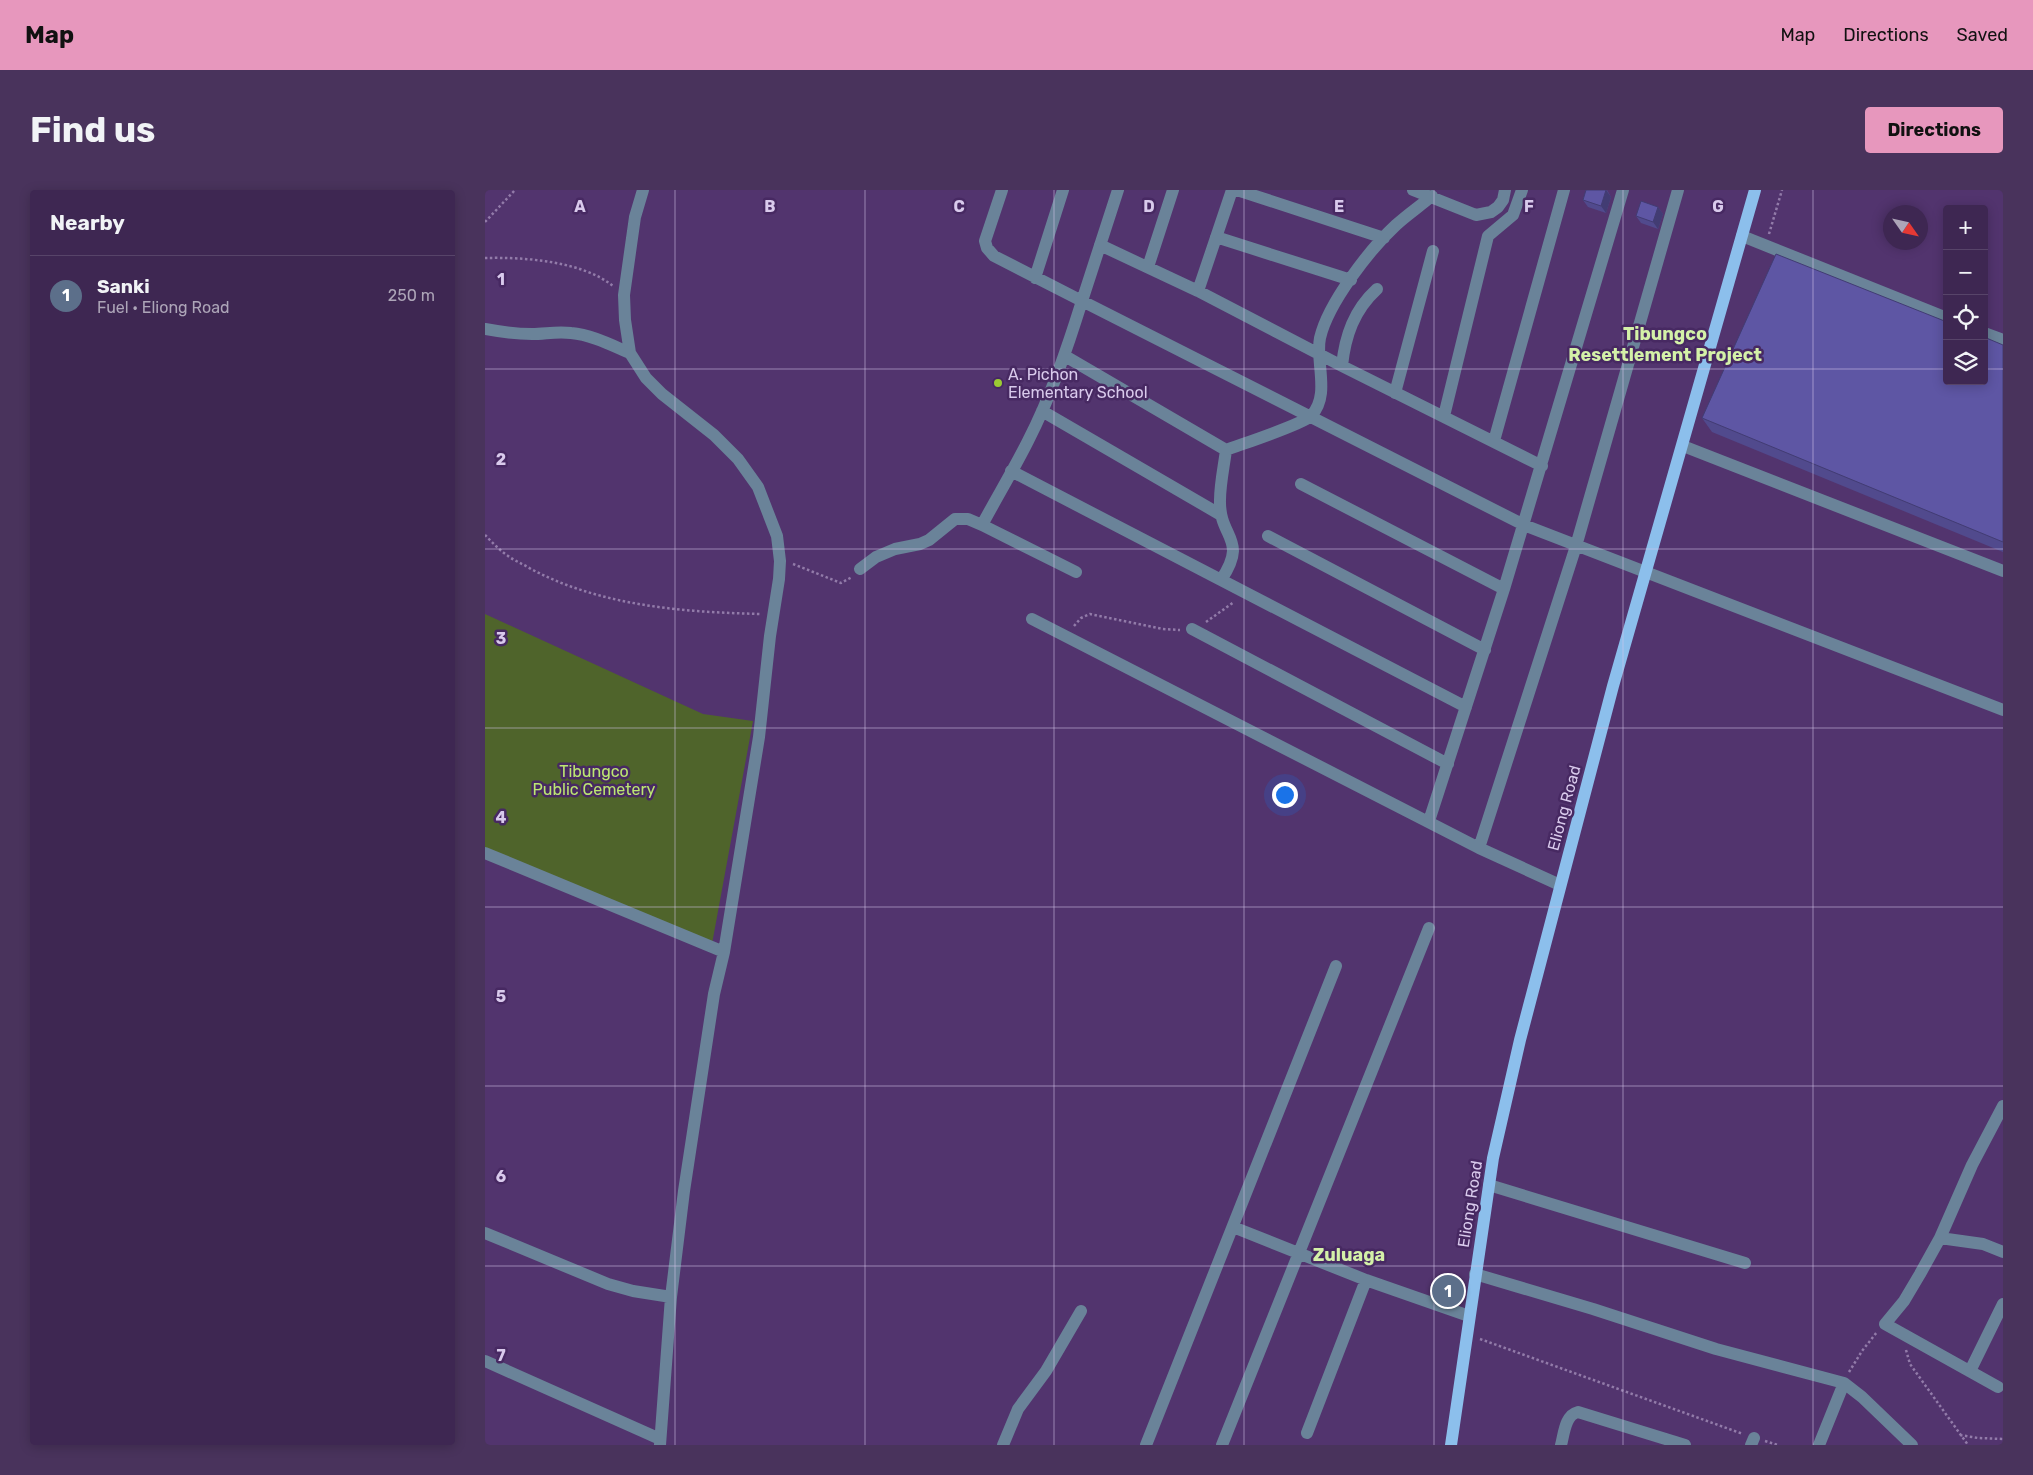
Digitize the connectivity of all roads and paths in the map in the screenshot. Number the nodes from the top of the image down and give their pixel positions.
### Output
1 (515, 190) edge
2 (643, 190) edge
3 (1002, 190) edge
4 (1063, 190) edge
5 (1118, 190) edge
6 (1173, 190) edge
7 (1231, 190) edge
8 (1237, 190) edge
9 (1413, 190) edge
10 (1505, 190) edge
11 (1522, 190) edge
12 (1564, 190) edge
13 (1623, 190) edge
14 (1678, 190) edge
15 (1755, 190) edge
16 (1782, 190) edge
17 (1432, 196) junction
18 (485, 222) edge
19 (1742, 236) junction
20 (1216, 237) junction
21 (1384, 238) junction
22 (1100, 245) junction
23 (1766, 245) junction
24 (1433, 251) dead end
25 (485, 258) edge
26 (1148, 267) junction
27 (1035, 278) junction
28 (1351, 280) junction
29 (1377, 289) dead end
30 (1198, 291) junction
31 (624, 295) junction
32 (1082, 301) junction
33 (1943, 316) edge
34 (485, 329) edge
35 (1988, 334) edge
36 (2003, 340) edge
37 (630, 353) junction
38 (1319, 354) junction
39 (1065, 356) junction
40 (1342, 366) junction
41 (1395, 392) junction
42 (1042, 411) junction
43 (1311, 416) junction
44 (1444, 416) junction
45 (1493, 441) junction
46 (1683, 446) junction
47 (1226, 450) junction
48 (1542, 466) junction
49 (1011, 471) junction
50 (1301, 484) dead end
51 (1221, 515) junction
52 (982, 525) junction
53 (1524, 525) junction
54 (485, 535) edge
55 (1268, 536) dead end
56 (1576, 546) junction
57 (780, 561) junction
58 (859, 568) joint
59 (2003, 571) edge
60 (1076, 572) dead end
61 (1646, 572) junction
62 (1221, 580) junction
63 (1504, 589) junction
64 (1244, 592) junction
65 (773, 615) junction
66 (1032, 619) dead end
67 (1192, 629) junction
68 (1068, 638) junction
69 (1485, 650) junction
70 (1466, 707) junction
71 (2003, 710) edge
72 (1448, 764) junction
73 (1429, 822) junction
74 (1479, 848) junction
75 (485, 853) edge
76 (1560, 885) junction
77 (1429, 928) dead end
78 (724, 952) junction
79 (1336, 966) dead end
80 (2003, 1106) edge
81 (1489, 1185) junction
82 (1233, 1227) junction
83 (485, 1233) edge
84 (1940, 1238) junction
85 (2003, 1252) edge
86 (1299, 1253) junction
87 (1745, 1263) dead end
88 (1475, 1274) junction
89 (1366, 1280) junction
90 (671, 1298) junction
91 (2003, 1304) edge
92 (1081, 1311) dead end
93 (1469, 1316) junction
94 (1885, 1324) junction
95 (1903, 1334) junction
96 (1467, 1335) junction
97 (485, 1361) edge
98 (1970, 1372) junction
99 (1843, 1383) junction
100 (1998, 1387) dead end
101 (1307, 1433) dead end
102 (1959, 1434) junction
103 (2003, 1439) edge
104 (1752, 1441) edge
105 (660, 1442) edge
106 (1003, 1445) edge
107 (1146, 1445) edge
108 (1222, 1445) edge
109 (1451, 1445) edge
110 (1561, 1445) edge
111 (1685, 1445) edge
112 (1778, 1445) edge
113 (1819, 1445) edge
114 (1913, 1445) edge
115 (1967, 1445) edge

1 - 18 path
2 - 31 street
3 - 27 street
4 - 27 street
5 - 22 street
6 - 26 street
7 - 20 street
8 - 21 street
9 - 17 street
10 - 17 street
11 - 44 street
12 - 45 street
13 - 48 street
14 - 56 street
15 - 19 main road, Eliong Road
16 - 23 path
17 - 21 street
19 - 23 street
19 - 46 main road, Eliong Road
20 - 28 street
20 - 30 street
21 - 28 street
22 - 26 street
22 - 32 street
23 - 33 street
24 - 41 street
25 - 31 path
26 - 30 street
27 - 32 street
28 - 38 street
29 - 40 street
30 - 38 street
31 - 37 street
32 - 39 street
32 - 43 street
34 - 37 street
35 - 36 street
37 - 57 street
38 - 40 street
38 - 43 street
39 - 42 street
39 - 47 street
40 - 41 street
41 - 44 street
42 - 49 street
42 - 51 street
43 - 47 street
43 - 53 street
44 - 45 street
45 - 48 street
46 - 59 street
46 - 61 main road, Eliong Road
47 - 51 street
48 - 53 street
49 - 52 street
49 - 62 street
50 - 63 street
51 - 62 street
52 - 58 street
52 - 60 street
53 - 56 street
53 - 63 street
54 - 65 path
55 - 69 street
56 - 61 street
56 - 74 street
57 - 58 path
57 - 65 street
61 - 71 street
61 - 76 main road, Eliong Road
62 - 64 street
63 - 69 street
64 - 67 path
64 - 70 street
65 - 78 street
66 - 68 street
67 - 68 path
67 - 72 street
68 - 73 street
69 - 70 street
70 - 72 street
72 - 73 street
73 - 74 street
74 - 76 street
75 - 78 street
76 - 81 main road, Eliong Road
77 - 86 street
78 - 90 street
79 - 82 street
80 - 84 street
81 - 87 street
81 - 88 main road, Eliong Road
82 - 86 street
82 - 107 street
83 - 90 street
84 - 85 street
84 - 94 street
86 - 89 street
86 - 108 street
88 - 93 main road, Eliong Road
88 - 99 street
89 - 93 street
89 - 101 street
90 - 105 street
91 - 98 street
92 - 106 street
93 - 96 main road, Eliong Road
94 - 95 street
94 - 99 path
95 - 98 street
95 - 102 path
96 - 104 path
96 - 109 main road, Eliong Road
97 - 105 street
98 - 100 street
99 - 113 street
99 - 114 street
102 - 103 path
102 - 115 path
104 - 112 path
110 - 111 street

